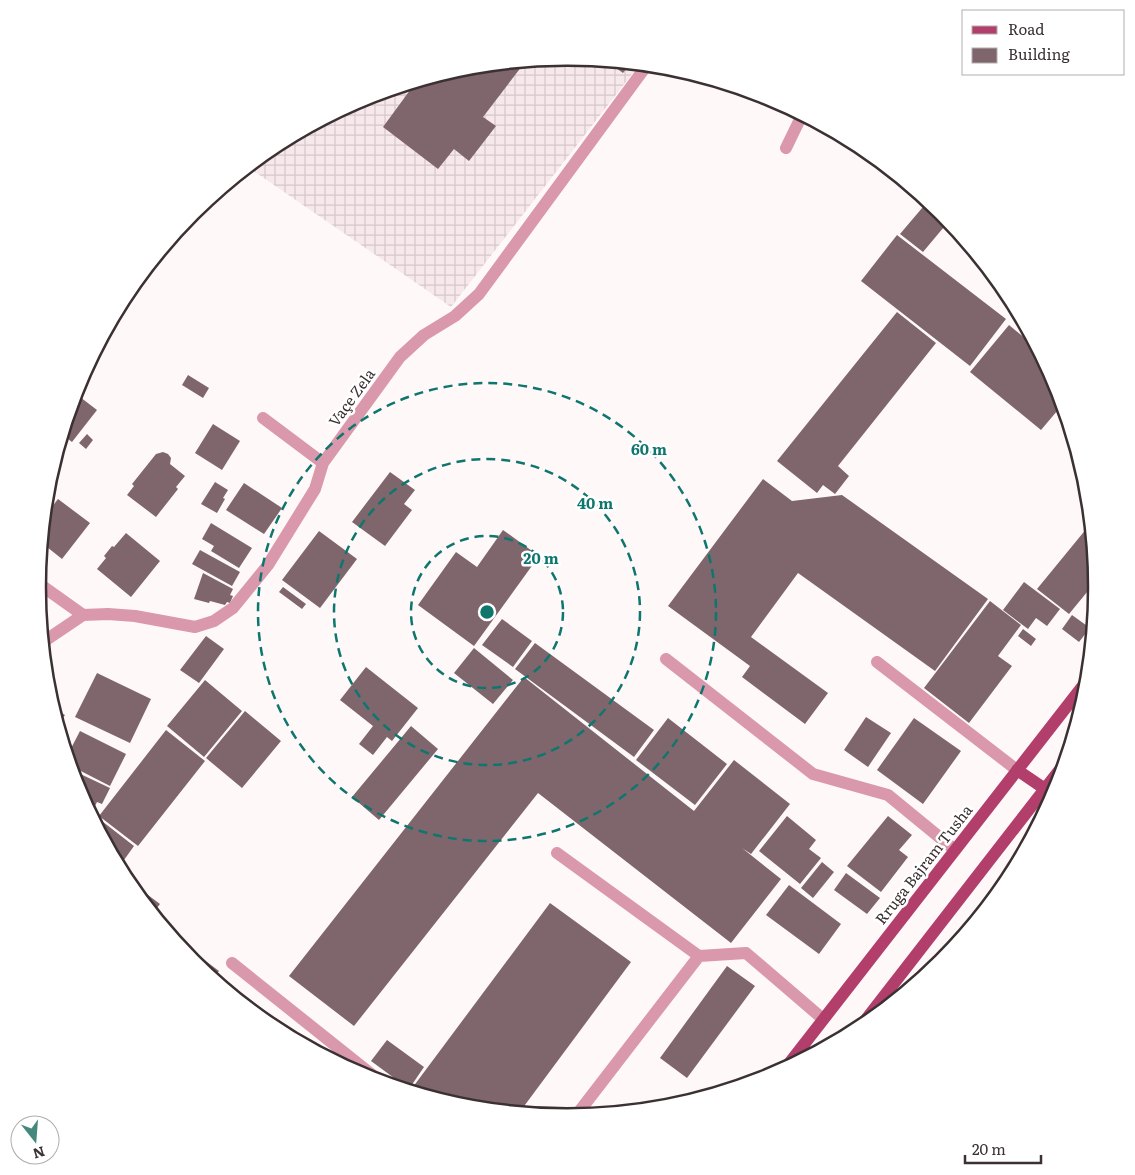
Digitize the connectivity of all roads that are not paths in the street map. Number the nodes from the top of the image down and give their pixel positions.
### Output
1 (642, 72) edge
2 (799, 121) edge
3 (786, 148) dead end
4 (263, 418) dead end
5 (323, 464) junction
6 (46, 589) edge
7 (83, 615) junction
8 (49, 638) edge
9 (666, 658) dead end
10 (877, 662) dead end
11 (1078, 692) edge
12 (1017, 770) junction
13 (1047, 791) edge
14 (1042, 803) edge
15 (955, 850) junction
16 (557, 852) dead end
17 (699, 956) junction
18 (232, 963) dead end
19 (876, 1007) edge
20 (823, 1019) junction
21 (794, 1057) edge
22 (360, 1066) edge
23 (581, 1109) edge

1 - 5 street, Vaçe Zela
2 - 3 street
4 - 5 street
5 - 7 street, Vaçe Zela
6 - 7 street
7 - 8 street
9 - 15 street
10 - 12 street
11 - 12 main road, Rruga Bajram Tusha
12 - 13 main road
12 - 15 main road, Rruga Bajram Tusha
14 - 19 main road
15 - 20 main road, Rruga Bajram Tusha
16 - 17 street
17 - 20 street
17 - 23 street
18 - 22 street
20 - 21 main road, Rruga Bajram Tusha

